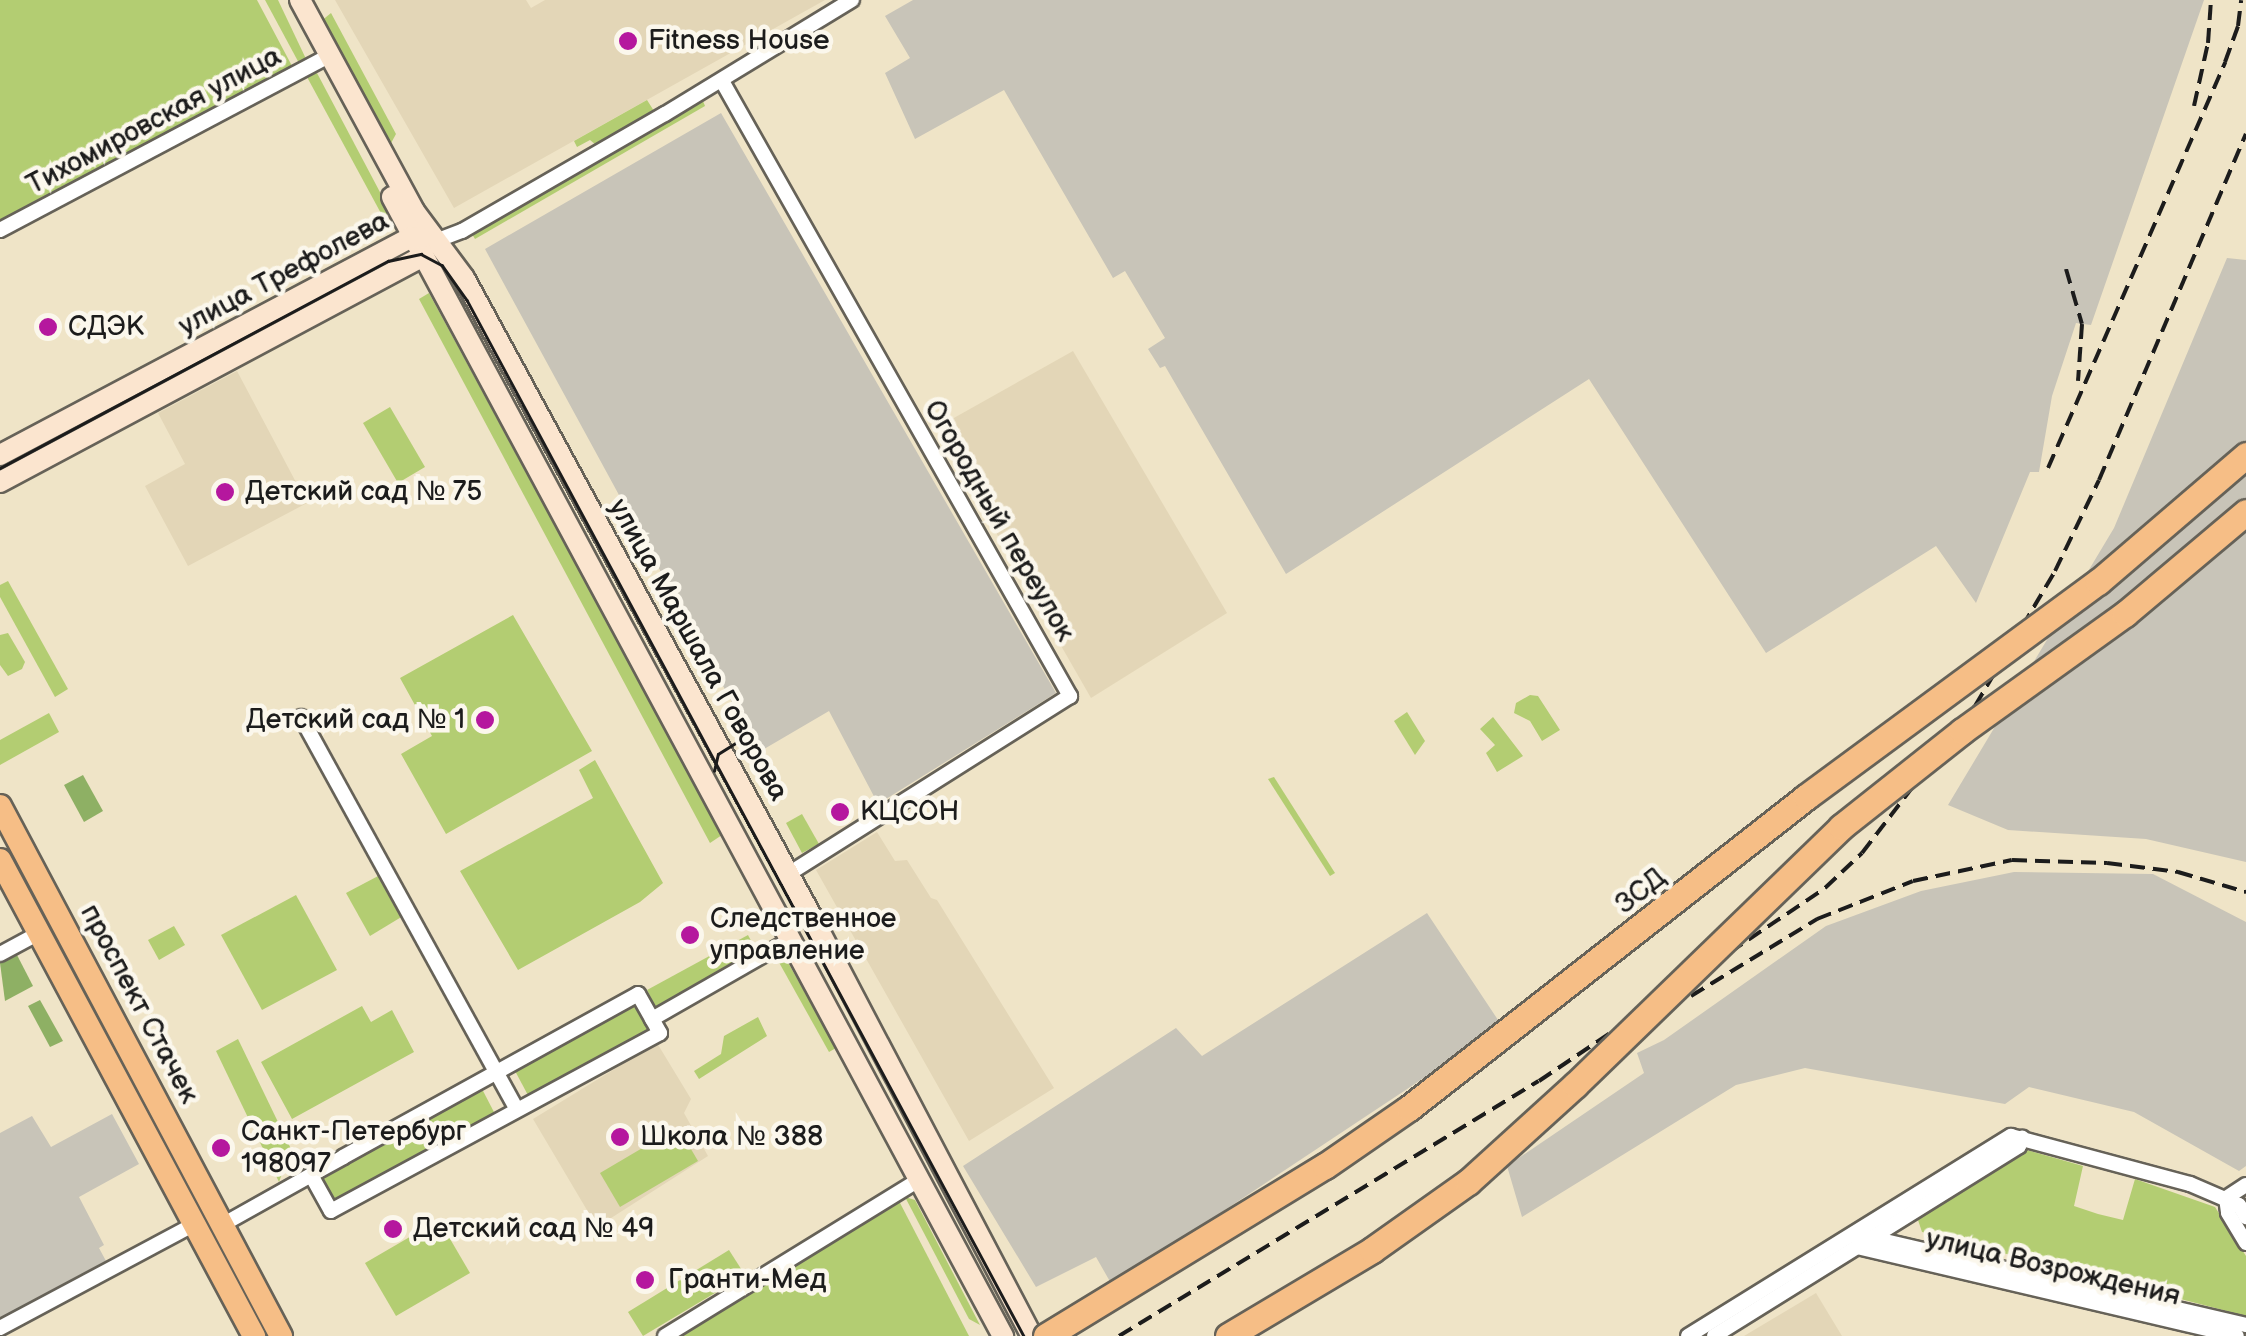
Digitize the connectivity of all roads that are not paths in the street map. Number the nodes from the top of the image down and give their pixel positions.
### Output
1 (286, 0) edge
2 (300, 0) edge
3 (852, 0) edge
4 (324, 59) junction
5 (722, 81) junction
6 (0, 230) edge
7 (411, 238) junction
8 (438, 240) junction
9 (421, 257) junction
10 (0, 454) edge
11 (2246, 454) edge
12 (0, 482) edge
13 (2246, 512) edge
14 (301, 717) dead end
15 (0, 806) edge
16 (0, 860) edge
17 (788, 874) junction
18 (39, 933) junction
19 (790, 940) junction
20 (0, 954) edge
21 (656, 1026) junction
22 (494, 1074) junction
23 (517, 1110) junction
24 (2022, 1138) junction
25 (312, 1174) junction
26 (919, 1180) junction
27 (2246, 1184) edge
28 (2226, 1198) junction
29 (2246, 1217) edge
30 (194, 1224) junction
31 (222, 1225) junction
32 (1873, 1238) junction
33 (1856, 1241) junction
34 (2246, 1244) edge
35 (2246, 1325) edge
36 (0, 1328) edge
37 (254, 1336) edge
38 (281, 1336) edge
39 (665, 1336) edge
40 (1003, 1336) edge
41 (1032, 1336) edge
42 (1046, 1336) edge
43 (1228, 1336) edge
44 (1688, 1336) edge
45 (1714, 1336) edge
46 (2237, 1336) edge

1 - 4 main road, улица Маршала Говорова
2 - 4 main road, улица Маршала Говорова
3 - 5 street, улица Трефолева
4 - 6 street, Тихомировская улица
4 - 7 main road, улица Маршала Говорова
4 - 8 main road, улица Маршала Говорова
5 - 8 street, улица Трефолева
5 - 17 street, Огородный переулок
7 - 8 main road, улица Трефолева
7 - 9 main road, улица Маршала Говорова
7 - 10 main road, улица Трефолева
8 - 17 main road, улица Маршала Говорова
9 - 12 main road, улица Трефолева
9 - 19 main road, улица Маршала Говорова
11 - 42 highway, ЗСД, bridge
13 - 43 highway, bridge
14 - 22 street
15 - 31 main road, проспект Стачек
16 - 18 main road, проспект Стачек
17 - 41 main road, улица Маршала Говорова
18 - 20 street
18 - 30 main road, проспект Стачек
19 - 21 street
19 - 26 main road, улица Маршала Говорова
21 - 22 street
21 - 23 street
22 - 23 street
22 - 25 street
23 - 25 street
24 - 28 street
24 - 32 street, улица Возрождения
24 - 33 street, улица Возрождения
25 - 31 street
26 - 39 street
26 - 40 main road, улица Маршала Говорова
27 - 28 street
28 - 29 street
28 - 34 street
30 - 36 street
30 - 37 main road, проспект Стачек
31 - 38 main road, проспект Стачек
32 - 33 street, улица Возрождения
32 - 35 street, улица Возрождения
33 - 44 street, улица Возрождения
33 - 45 street, улица Возрождения
33 - 46 street, улица Возрождения

